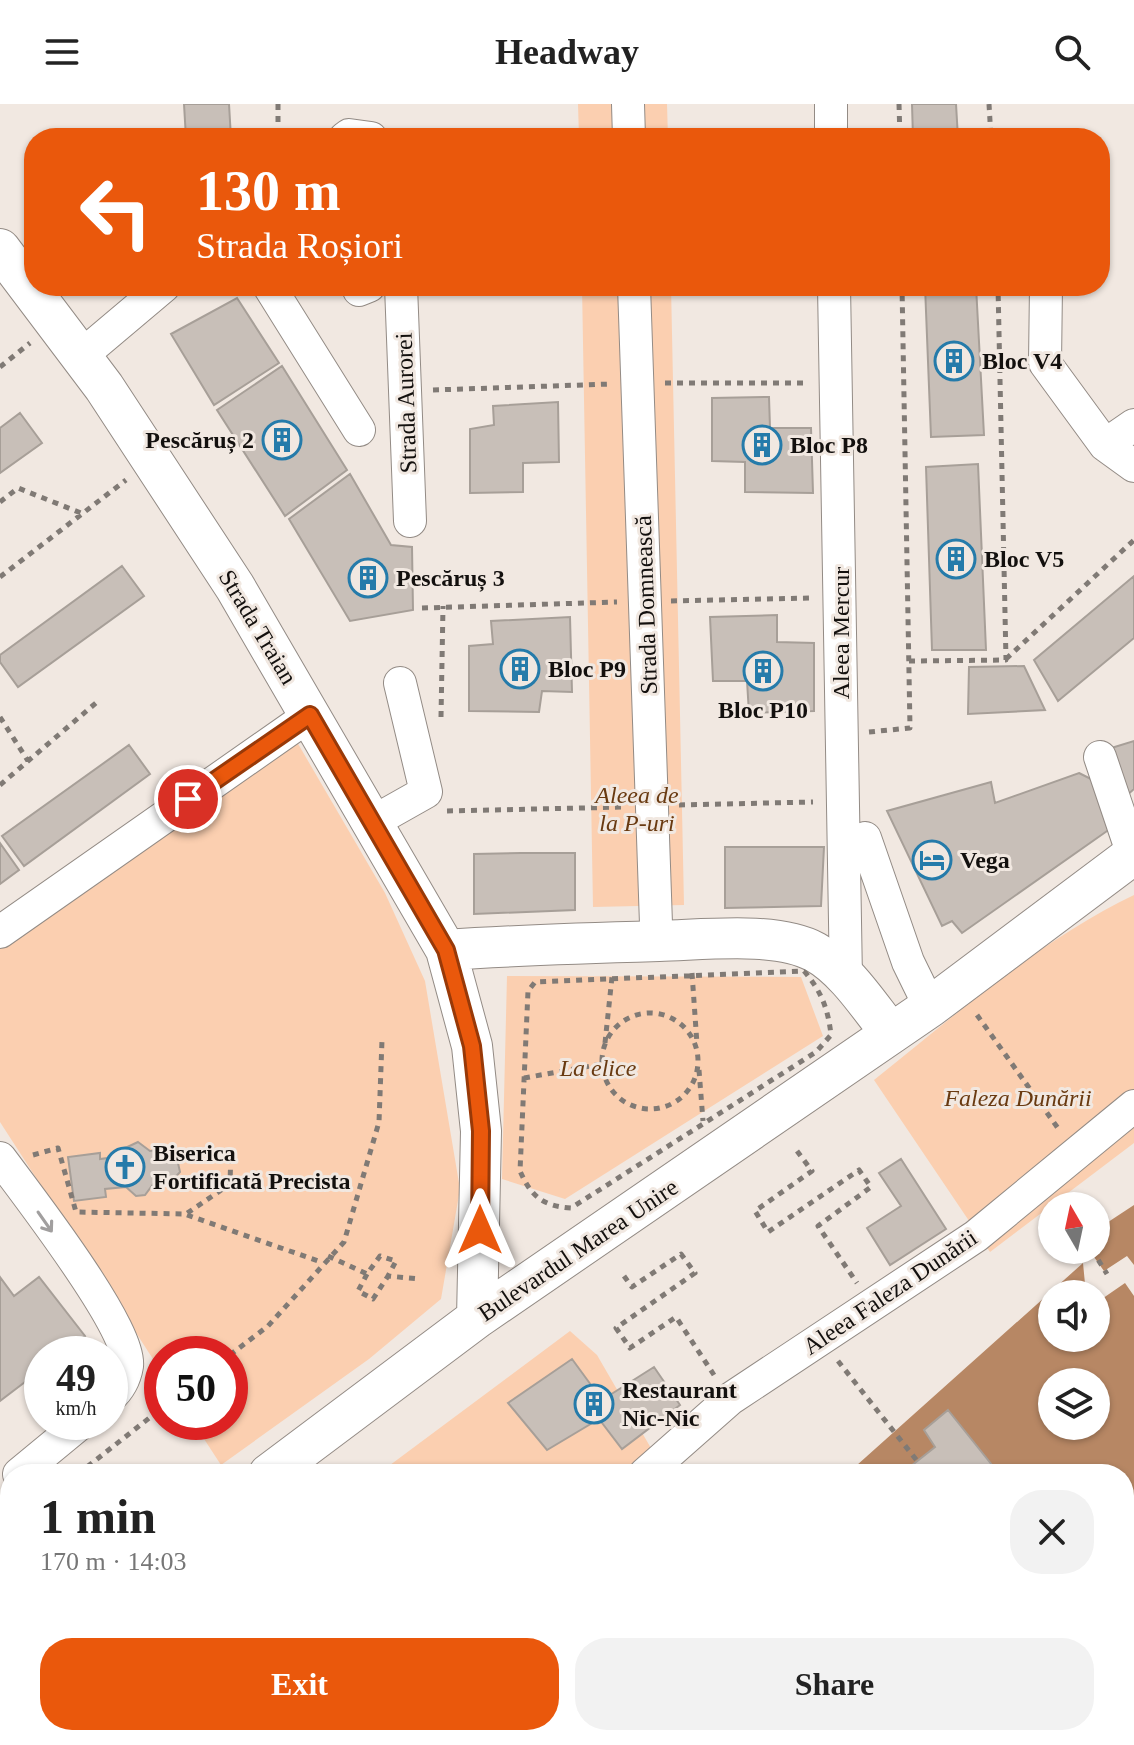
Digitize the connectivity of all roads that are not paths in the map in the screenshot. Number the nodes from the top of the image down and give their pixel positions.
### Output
1 (628, 104) edge
2 (831, 104) edge
3 (629, 128) edge
4 (831, 128) edge
5 (0, 249) edge
6 (24, 281) edge
7 (36, 296) edge
8 (152, 296) edge
9 (275, 296) edge
10 (401, 296) edge
11 (634, 296) edge
12 (834, 296) edge
13 (1046, 296) edge
14 (81, 356) junction
15 (1134, 425) edge
16 (359, 430) dead end
17 (1105, 445) junction
18 (1134, 466) edge
19 (410, 521) dead end
20 (400, 683) dead end
21 (310, 715) junction
22 (1100, 757) dead end
23 (371, 823) junction
24 (865, 838) dead end
25 (1133, 855) edge
26 (656, 924) dead end
27 (0, 932) edge
28 (446, 950) junction
29 (846, 979) junction
30 (930, 1007) junction
31 (890, 1032) junction
32 (1134, 1106) edge
33 (3, 1162) edge
34 (477, 1318) junction
35 (120, 1336) edge
36 (60, 1440) edge
37 (31, 1464) edge
38 (282, 1464) edge
39 (656, 1464) edge

1 - 3 street
2 - 4 street
5 - 6 main road, Strada Traian
7 - 14 main road, Strada Traian
8 - 14 street
9 - 16 street
10 - 19 street, Strada Aurorei
11 - 26 street, Strada Domnească
12 - 29 street, Aleea Mercur
13 - 17 street
14 - 21 main road, Strada Traian
15 - 17 street
17 - 18 street
20 - 23 street
21 - 23 main road, Strada Traian
21 - 27 street
22 - 25 street
23 - 28 main road, Strada Traian
24 - 30 street
25 - 30 main road, Bulevardul Marea Unire
28 - 29 main road
28 - 34 main road, Strada Traian
29 - 31 main road
30 - 31 main road, Bulevardul Marea Unire
31 - 34 main road, Bulevardul Marea Unire
32 - 39 street, Aleea Faleza Dunării
33 -> 35 street
34 - 38 main road, Bulevardul Marea Unire
36 - 37 street

